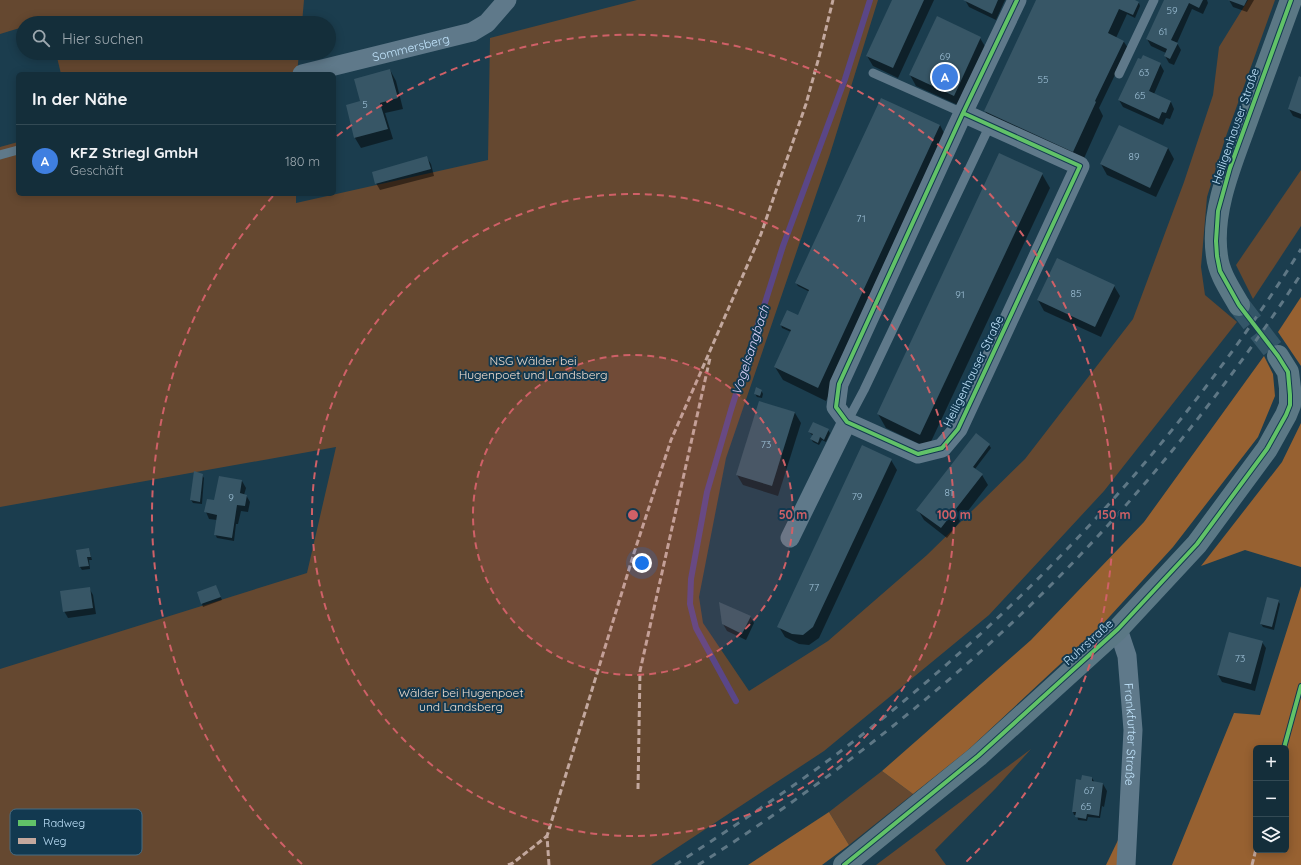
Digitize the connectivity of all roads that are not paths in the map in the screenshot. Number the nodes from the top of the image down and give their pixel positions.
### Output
1 (507, 0) edge
2 (1017, 0) edge
3 (1154, 0) edge
4 (1291, 0) edge
5 (310, 72) edge
6 (873, 73) dead end
7 (1119, 74) dead end
8 (963, 113) junction
9 (990, 126) junction
10 (16, 151) edge
11 (0, 155) edge
12 (1239, 305) tunnel mouth
13 (1278, 356) tunnel mouth
14 (847, 422) junction
15 (790, 538) dead end
16 (1118, 629) junction
17 (844, 865) edge
18 (1126, 865) edge

1 - 5 street, Sommersberg
2 - 8 street
3 - 7 lane
4 - 12 main road, Heiligenhauser Straße
6 - 8 lane
8 - 9 street, Heiligenhauser Straße
8 - 14 street
9 - 14 lane
9 - 14 street, Heiligenhauser Straße
10 - 11 lane
13 - 16 main road, Ruhrstraße
14 - 15 street
16 - 17 main road, Ruhrstraße
16 - 18 street, Frankfurter Straße

